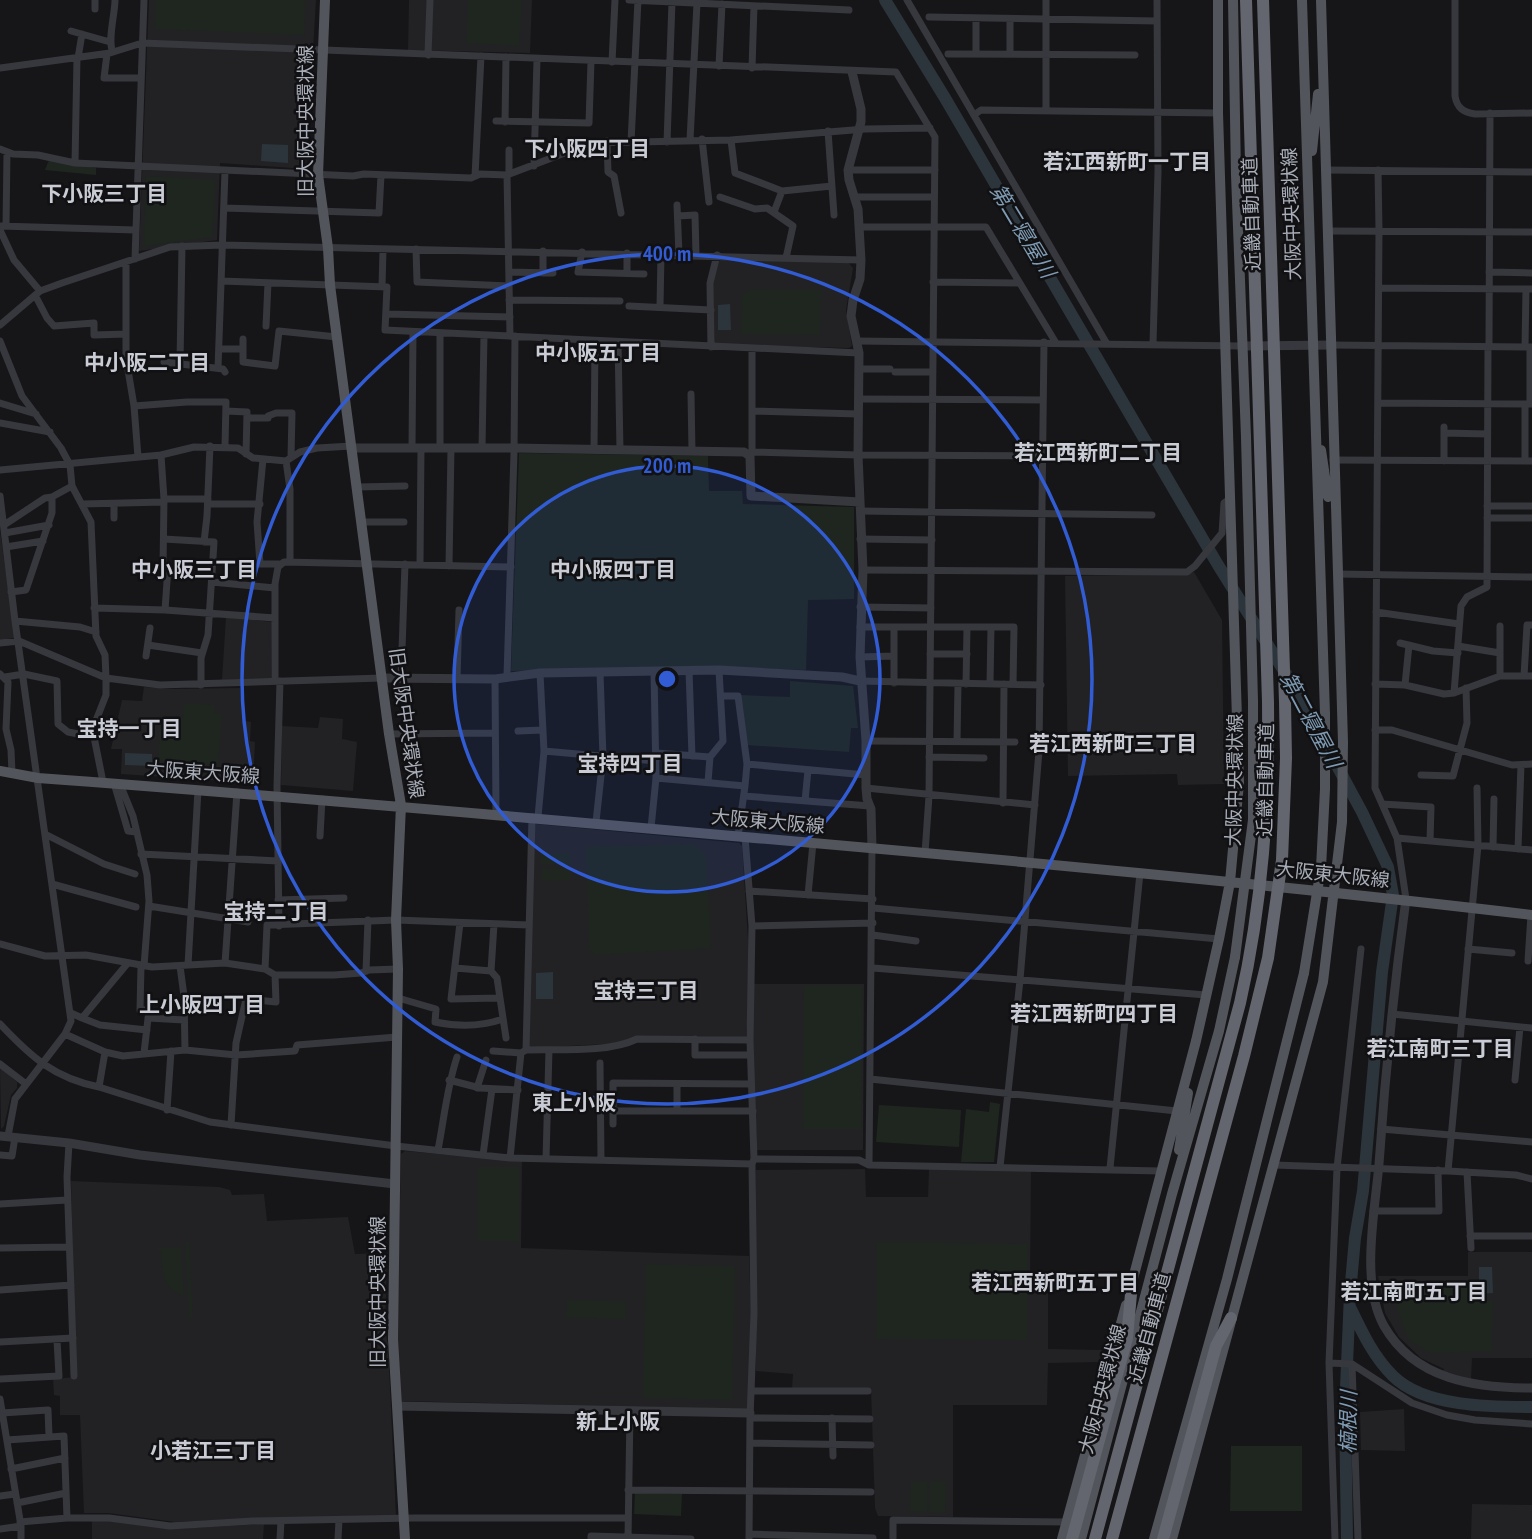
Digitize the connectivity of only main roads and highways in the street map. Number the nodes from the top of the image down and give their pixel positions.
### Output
1 (325, 0) edge
2 (1218, 0) edge
3 (1233, 0) edge
4 (1246, 0) edge
5 (1263, 0) edge
6 (1302, 0) edge
7 (1321, 0) edge
8 (1322, 50) junction
9 (1236, 175) junction
10 (1308, 215) junction
11 (1225, 292) junction
12 (1315, 424) junction
13 (1337, 568) junction
14 (0, 771) edge
15 (401, 805) junction
16 (1230, 882) junction
17 (1335, 892) junction
18 (1531, 915) edge
19 (1196, 1041) junction
20 (1172, 1194) junction
21 (1132, 1283) junction
22 (1231, 1318) junction
23 (405, 1539) edge
24 (1062, 1539) edge
25 (1072, 1539) edge
26 (1081, 1539) edge
27 (1095, 1539) edge
28 (1112, 1539) edge
29 (1154, 1539) edge
30 (1163, 1539) edge
31 (1172, 1539) edge

1 - 15 main road, 旧大阪中央環状線
2 - 11 main road
3 - 9 main road, 大阪中央環状線
4 - 27 highway, 近畿自動車道, bridge
5 - 28 highway, 近畿自動車道, bridge
6 - 10 main road, 大阪中央環状線
7 - 8 main road
8 - 10 main road
8 - 13 main road
9 - 11 main road
9 - 20 main road, 大阪中央環状線, bridge
10 - 12 main road, 大阪中央環状線
11 - 16 main road
12 - 13 main road
12 - 29 main road, 大阪中央環状線, bridge
13 - 17 main road
14 - 15 main road, 大阪東大阪線
15 - 16 main road, 大阪東大阪線
15 - 23 main road, 旧大阪中央環状線
16 - 17 main road, 大阪東大阪線
16 - 19 main road
17 - 18 main road, 大阪東大阪線
17 - 22 main road
19 - 20 main road
19 - 21 main road
20 - 26 main road, 大阪中央環状線
21 - 24 main road
21 - 25 highway
22 - 30 highway
22 - 31 main road

